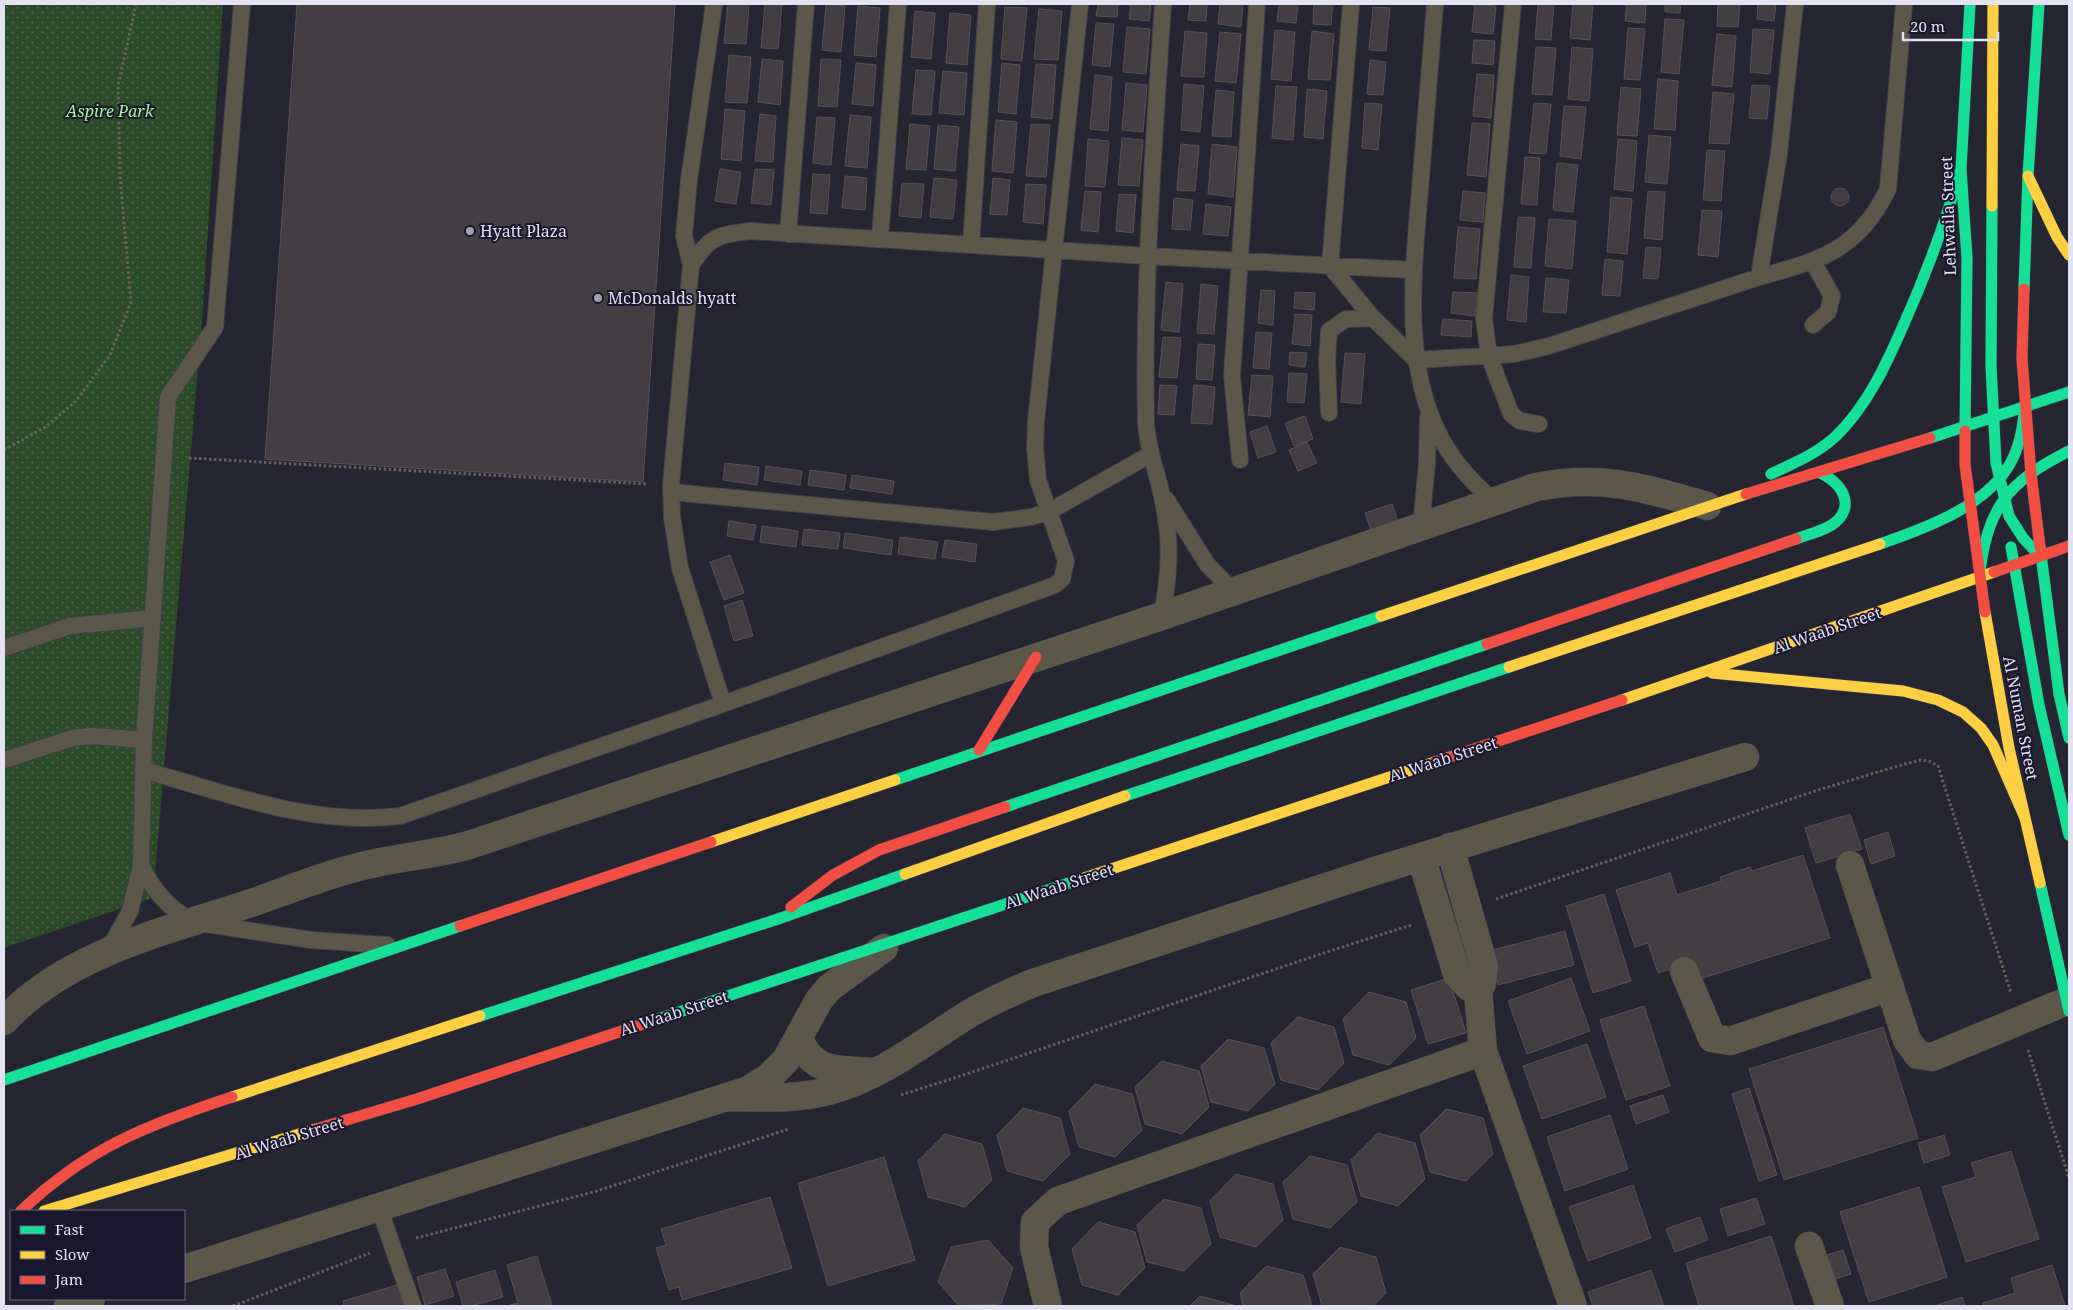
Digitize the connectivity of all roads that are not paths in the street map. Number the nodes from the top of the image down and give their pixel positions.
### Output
1 (242, 4) edge
2 (714, 4) edge
3 (806, 4) edge
4 (898, 4) edge
5 (987, 4) edge
6 (1080, 4) edge
7 (1163, 4) edge
8 (1257, 4) edge
9 (1351, 4) edge
10 (1435, 4) edge
11 (1513, 4) edge
12 (1795, 4) edge
13 (1904, 4) edge
14 (1970, 4) edge
15 (1993, 4) edge
16 (2039, 4) edge
17 (1961, 169) junction
18 (2028, 176) junction
19 (788, 234) junction
20 (880, 239) junction
21 (971, 245) junction
22 (1054, 250) junction
23 (2069, 255) edge
24 (1147, 256) junction
25 (1240, 261) junction
26 (1813, 262) junction
27 (691, 265) junction
28 (1330, 266) junction
29 (1414, 270) junction
30 (1759, 277) junction
31 (1374, 318) junction
32 (1813, 325) dead end
33 (1488, 356) junction
34 (1416, 360) junction
35 (2069, 392) edge
36 (1427, 404) junction
37 (2025, 406) junction
38 (1329, 413) dead end
39 (1994, 418) junction
40 (1539, 424) dead end
41 (1964, 428) junction
42 (2069, 451) edge
43 (1151, 454) junction
44 (1240, 460) dead end
45 (1820, 473) junction
46 (2031, 474) junction
47 (1998, 481) junction
48 (671, 489) junction
49 (1161, 491) junction
50 (2002, 500) junction
51 (1494, 501) junction
52 (1969, 504) junction
53 (1707, 506) junction
54 (1050, 511) junction
55 (1421, 527) junction
56 (2069, 546) edge
57 (2040, 556) junction
58 (2015, 565) junction
59 (1979, 579) junction
60 (1233, 591) junction
61 (1162, 616) junction
62 (153, 618) junction
63 (4, 648) edge
64 (1036, 657) junction
65 (1703, 672) junction
66 (723, 704) junction
67 (2069, 738) edge
68 (144, 740) junction
69 (978, 750) junction
70 (1745, 757) dead end
71 (4, 760) edge
72 (143, 770) junction
73 (2025, 818) junction
74 (2069, 834) edge
75 (1450, 847) junction
76 (1421, 856) junction
77 (1850, 865) dead end
78 (141, 866) junction
79 (778, 919) junction
80 (193, 922) junction
81 (900, 938) junction
82 (404, 946) junction
83 (108, 951) junction
84 (1684, 972) dead end
85 (1890, 987) junction
86 (1478, 990) junction
87 (2068, 1006) edge
88 (4, 1021) edge
89 (799, 1039) junction
90 (1483, 1051) junction
91 (874, 1072) junction
92 (4, 1080) edge
93 (726, 1097) junction
94 (379, 1208) junction
95 (22, 1210) edge
96 (47, 1210) edge
97 (1809, 1246) dead end
98 (185, 1270) edge
99 (89, 1300) edge
100 (68, 1306) edge
101 (413, 1306) edge
102 (1048, 1306) edge
103 (1573, 1306) edge
104 (1830, 1306) edge

1 - 62 lane
2 - 27 lane
3 - 19 lane
4 - 20 lane
5 - 21 lane
6 - 22 lane
7 - 24 lane
8 - 25 lane
9 - 28 lane
10 - 29 lane
11 - 33 lane
12 - 30 lane
13 - 26 lane
14 - 17 main road, Lehwaila Street
15 - 39 main road
16 - 18 main road
17 - 41 main road, Lehwaila Street
17 - 53 main road
18 - 23 main road
18 - 37 main road
19 - 20 lane
19 - 27 lane
20 - 21 lane
21 - 22 lane
22 - 24 lane
22 - 54 lane
24 - 25 lane
24 - 43 lane
25 - 28 lane
25 - 44 lane
26 - 30 lane
26 - 32 lane
27 - 48 lane
28 - 29 lane
28 - 31 lane
29 - 34 lane
30 - 33 lane
31 - 34 lane
31 - 38 lane
33 - 34 lane
33 - 40 lane
34 - 36 lane
35 - 37 main road
36 - 51 lane
36 - 55 lane
37 - 39 main road
37 - 46 main road
37 - 47 main road
39 - 41 main road
39 - 47 main road
41 - 45 main road
41 - 47 main road
41 - 52 main road, Al Numan Street
42 - 46 main road
43 - 49 lane
43 - 54 lane
45 - 53 main road
45 - 79 main road
46 - 50 main road
46 - 57 main road
47 - 50 main road
47 - 52 main road
48 - 54 lane
48 - 66 lane
49 - 60 lane
49 - 61 lane
50 - 57 main road
50 - 58 main road
50 - 59 main road
51 - 53 street
51 - 55 street
52 - 59 main road, Al Numan Street
52 - 79 main road
53 - 69 main road
54 - 66 lane
55 - 60 street
56 - 57 main road, Al Waab Street
57 - 58 main road, Al Waab Street
57 - 67 main road
58 - 59 main road, Al Waab Street
58 - 74 main road
59 - 65 main road, Al Waab Street
59 - 73 main road, Al Numan Street
60 - 61 street
61 - 64 street
62 - 63 lane
62 - 68 lane
64 - 69 main road
64 - 80 street
65 - 73 main road
65 - 81 main road, Al Waab Street
66 - 72 lane
68 - 71 lane
68 - 72 lane
69 - 82 main road
70 - 75 street
72 - 78 lane
73 - 87 main road, Al Numan Street
75 - 76 street
75 - 86 street
76 - 86 street
76 - 91 street
77 - 85 street
78 - 80 lane
78 - 83 lane
79 - 95 main road
80 - 82 lane
80 - 83 street
81 - 89 street
81 - 96 main road, Al Waab Street
82 - 92 main road
83 - 88 street
84 - 85 street
85 - 87 street
86 - 90 street
89 - 91 street
89 - 93 street
90 - 102 street
90 - 103 street
91 - 93 street
93 - 94 street
94 - 98 street
94 - 101 lane
97 - 104 street
99 - 100 street

